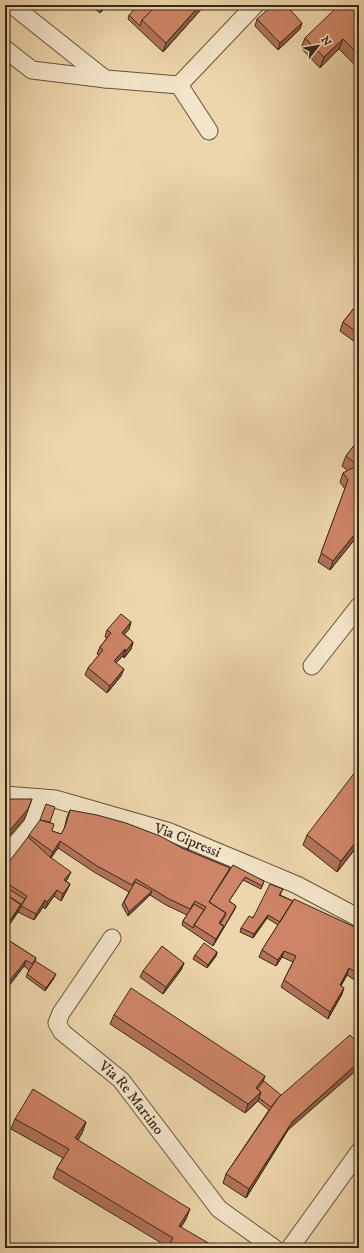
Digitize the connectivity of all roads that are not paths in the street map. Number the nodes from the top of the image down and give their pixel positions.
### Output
1 (12, 5) edge
2 (256, 5) edge
3 (5, 49) edge
4 (106, 79) junction
5 (178, 85) junction
6 (209, 130) dead end
7 (359, 606) edge
8 (312, 666) dead end
9 (5, 795) edge
10 (42, 798) junction
11 (5, 857) edge
12 (359, 918) edge
13 (112, 938) dead end
14 (359, 1152) edge
15 (274, 1248) edge
16 (290, 1248) edge

1 - 4 street
2 - 5 street
3 - 4 street
4 - 5 street
5 - 6 street
7 - 8 street
9 - 10 street, Via Cipressi
10 - 11 street
10 - 12 street, Via Cipressi
13 - 15 street, Via Re Martino
14 - 16 street

